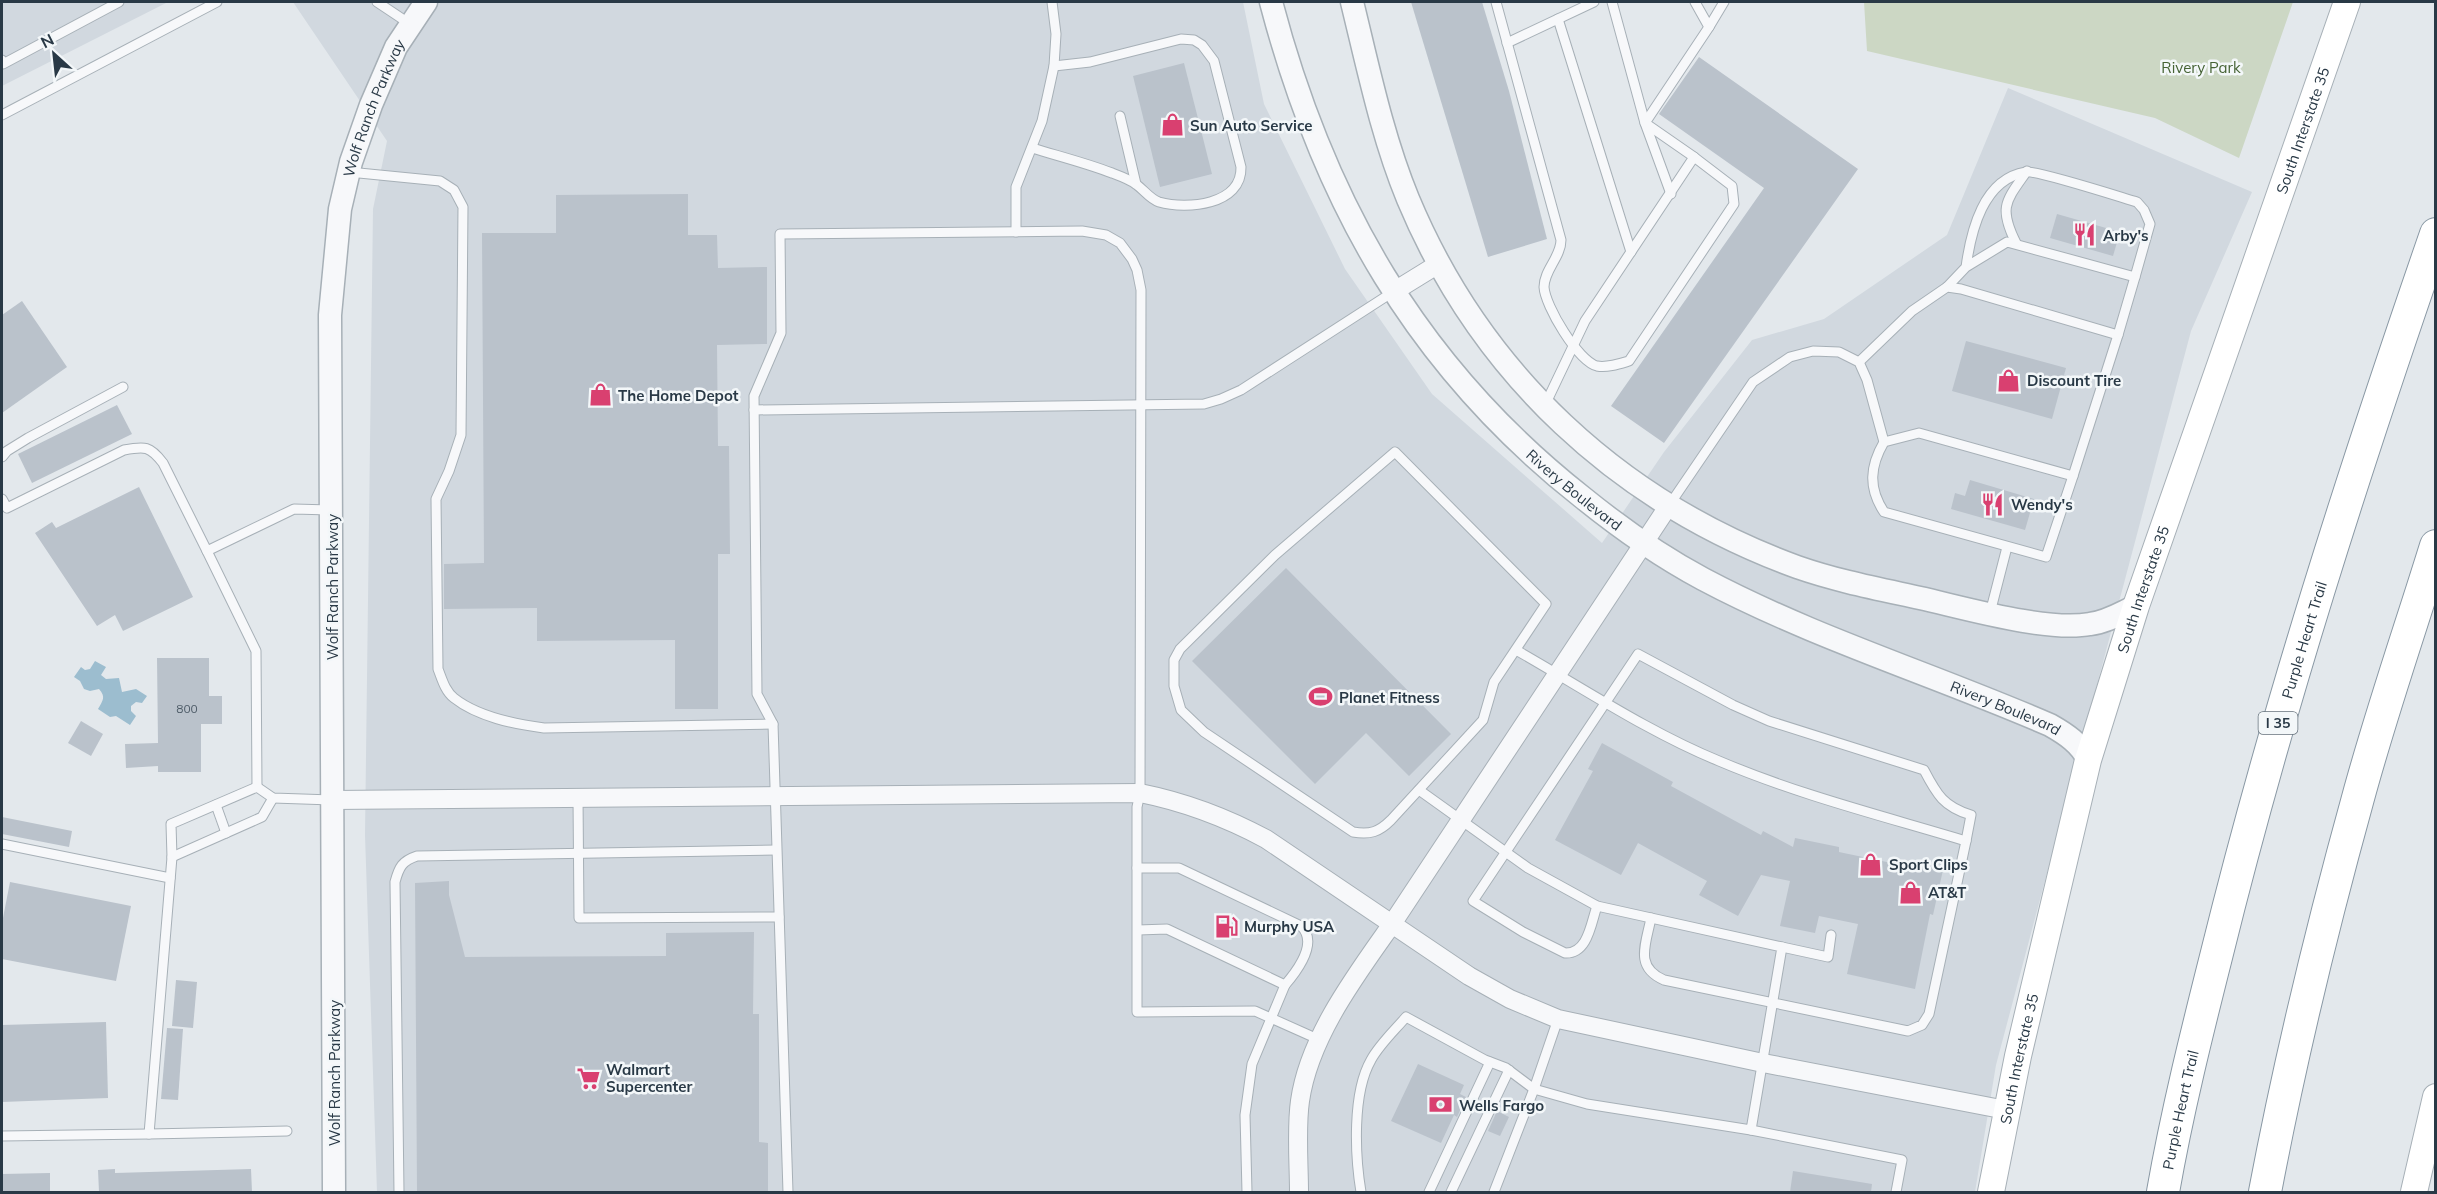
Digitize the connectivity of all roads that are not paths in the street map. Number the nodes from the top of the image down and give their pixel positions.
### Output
1 (119, 2) edge
2 (217, 2) edge
3 (377, 2) edge
4 (424, 2) edge
5 (1052, 2) edge
6 (1271, 2) edge
7 (1352, 2) edge
8 (1496, 2) edge
9 (1594, 2) edge
10 (1612, 2) edge
11 (1695, 2) edge
12 (1724, 2) edge
13 (2347, 2) edge
14 (1558, 19) junction
15 (411, 25) junction
16 (1708, 27) junction
17 (1507, 43) junction
18 (2, 60) edge
19 (1054, 66) junction
20 (2, 116) edge
21 (1120, 116) dead end
22 (1645, 123) junction
23 (1032, 148) junction
24 (1694, 157) junction
25 (2027, 171) junction
26 (349, 172) junction
27 (1136, 184) junction
28 (1671, 194) junction
29 (1016, 232) junction
30 (2016, 243) junction
31 (2431, 248) edge
32 (1631, 252) junction
33 (1440, 263) junction
34 (1966, 267) junction
35 (2135, 277) junction
36 (1947, 287) junction
37 (1394, 292) junction
38 (2118, 335) junction
39 (1574, 346) junction
40 (1859, 362) junction
41 (123, 387) dead end
42 (1142, 405) junction
43 (1544, 407) junction
44 (754, 410) junction
45 (1884, 442) junction
46 (2, 457) edge
47 (2073, 476) junction
48 (2, 499) edge
49 (1669, 505) junction
50 (331, 510) junction
51 (1644, 543) junction
52 (2436, 546) edge
53 (2007, 547) junction
54 (207, 551) junction
55 (2136, 606) junction
56 (1990, 613) junction
57 (1516, 650) junction
58 (1558, 674) junction
59 (1606, 703) junction
60 (773, 724) junction
61 (2088, 760) junction
62 (257, 787) junction
63 (1419, 790) junction
64 (1140, 793) junction
65 (775, 795) junction
66 (578, 797) junction
67 (273, 798) junction
68 (332, 800) junction
69 (216, 805) junction
70 (1460, 821) junction
71 (226, 833) junction
72 (1966, 841) junction
73 (2, 844) edge
74 (776, 850) junction
75 (1505, 852) junction
76 (579, 854) junction
77 (172, 857) junction
78 (1137, 868) junction
79 (170, 879) junction
80 (1597, 906) junction
81 (779, 917) junction
82 (1652, 918) junction
83 (1392, 924) junction
84 (1138, 930) junction
85 (1831, 935) dead end
86 (1782, 947) junction
87 (1285, 985) junction
88 (1772, 1003) junction
89 (1270, 1017) junction
90 (1558, 1019) junction
91 (1320, 1040) junction
92 (1490, 1062) junction
93 (1763, 1063) junction
94 (1509, 1070) junction
95 (1534, 1089) junction
96 (2436, 1097) edge
97 (2006, 1110) junction
98 (1751, 1130) junction
99 (287, 1131) dead end
100 (149, 1134) junction
101 (2, 1136) edge
102 (334, 1192) edge
103 (399, 1192) edge
104 (788, 1192) edge
105 (1247, 1192) edge
106 (1299, 1192) edge
107 (1361, 1192) edge
108 (1429, 1192) edge
109 (1451, 1192) edge
110 (1494, 1192) edge
111 (1896, 1192) edge
112 (1991, 1192) edge
113 (2163, 1192) edge
114 (2265, 1192) edge
115 (2414, 1192) edge

1 - 18 lane
2 - 20 lane
3 - 15 lane
4 - 15 street, Wolf Ranch Parkway
5 - 19 lane
6 - 37 street, Rivery Boulevard
7 - 33 street
8 - 17 lane
9 - 14 lane
10 - 22 lane
11 - 16 lane
12 - 16 lane
13 - 55 main road, South Interstate 35
14 - 17 lane
14 - 32 lane
15 - 26 street, Wolf Ranch Parkway
16 - 22 lane
17 - 39 lane
19 - 23 lane
19 - 27 lane
21 - 27 lane
22 - 24 lane
22 - 28 lane
23 - 27 lane
23 - 29 lane
24 - 28 lane
24 - 39 lane
25 - 30 lane
25 - 34 lane
25 - 35 lane
26 - 50 street, Wolf Ranch Parkway
26 - 60 lane
28 - 32 lane
29 - 42 lane
29 - 44 lane
30 - 34 lane
30 - 35 lane
31 - 113 highway, Purple Heart Trail / I 35
32 - 39 lane
33 - 37 street
33 - 43 street
34 - 36 lane
35 - 38 lane
36 - 38 lane
36 - 40 lane
37 - 42 lane
37 - 51 street, Rivery Boulevard
38 - 47 lane
39 - 43 lane
40 - 45 lane
40 - 49 lane
41 - 46 lane
42 - 44 lane
42 - 64 lane
43 - 49 street
44 - 60 lane
45 - 47 lane
45 - 53 lane
47 - 53 lane
48 - 54 lane
49 - 51 street
49 - 56 street
50 - 54 lane
50 - 68 street, Wolf Ranch Parkway
51 - 58 street
51 - 61 street, Rivery Boulevard
52 - 114 highway
53 - 56 lane
54 - 62 lane
55 - 56 street
55 - 61 main road, South Interstate 35
57 - 58 lane
57 - 63 lane
57 - 63 lane
58 - 59 lane
58 - 70 street
59 - 72 lane
59 - 72 lane
59 - 75 lane
60 - 65 lane
61 - 97 main road, South Interstate 35
62 - 67 lane
62 - 69 lane
63 - 70 lane
64 - 65 street
64 - 78 lane
64 - 83 street
65 - 66 street
65 - 74 lane
66 - 68 street
66 - 76 lane
67 - 68 lane
67 - 71 lane
68 - 102 street, Wolf Ranch Parkway
69 - 71 lane
69 - 77 lane
70 - 75 lane
70 - 83 street
71 - 77 lane
72 - 88 lane
73 - 79 lane
74 - 76 lane
74 - 81 lane
75 - 80 lane
75 - 80 lane
76 - 81 lane
76 - 103 lane
77 - 79 lane
78 - 84 lane
78 - 87 lane
79 - 100 lane
80 - 82 lane
81 - 104 lane
82 - 86 lane
82 - 88 lane
83 - 90 street
83 - 91 street
84 - 87 lane
84 - 89 lane
85 - 86 lane
86 - 88 lane
87 - 89 lane
88 - 93 lane
89 - 91 lane
89 - 105 lane
90 - 93 street
90 - 95 lane
91 - 106 street
92 - 94 lane
92 - 107 lane
92 - 108 lane
93 - 97 street
93 - 98 lane
94 - 95 lane
94 - 109 lane
95 - 98 lane
95 - 110 lane
96 - 115 main road
97 - 112 main road, South Interstate 35
98 - 111 lane
99 - 100 lane
100 - 101 lane

